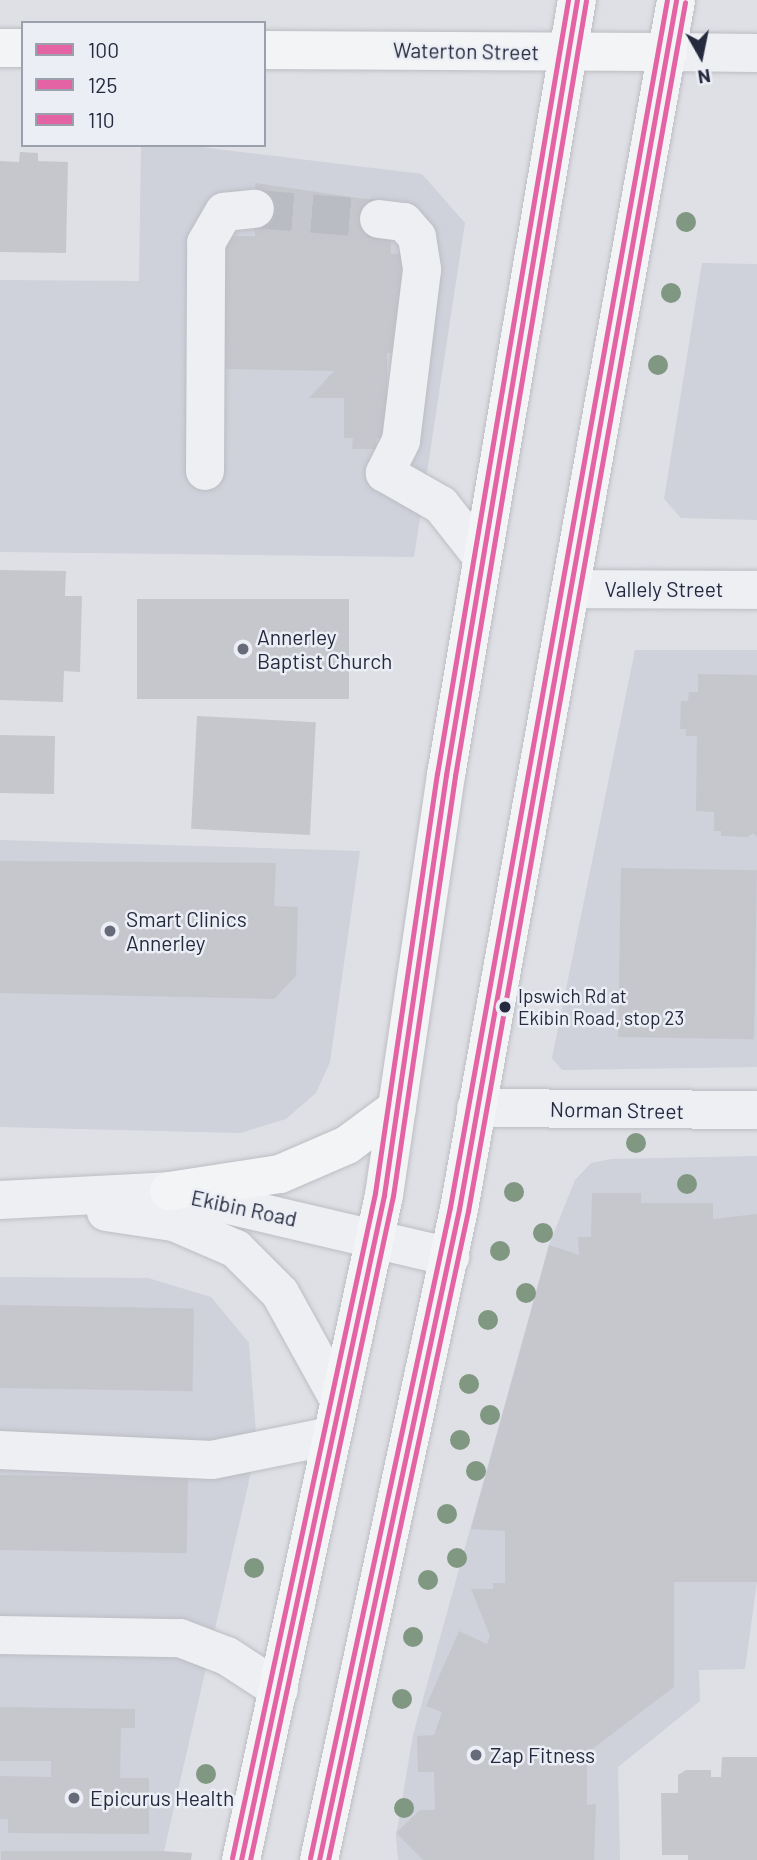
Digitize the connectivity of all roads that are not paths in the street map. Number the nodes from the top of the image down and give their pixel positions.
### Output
1 (577, 0) edge
2 (676, 0) edge
3 (0, 48) edge
4 (21, 48) edge
5 (266, 50) edge
6 (567, 52) junction
7 (668, 52) junction
8 (757, 53) edge
9 (255, 209) tunnel mouth
10 (379, 219) tunnel mouth
11 (205, 471) dead end
12 (482, 557) junction
13 (571, 589) junction
14 (757, 590) edge
15 (397, 1108) junction
16 (476, 1108) junction
17 (757, 1110) edge
18 (170, 1192) junction
19 (17, 1201) edge
20 (375, 1239) junction
21 (450, 1257) junction
22 (335, 1418) junction
23 (0, 1450) edge
24 (0, 1635) edge
25 (279, 1690) junction
26 (241, 1860) edge
27 (318, 1860) edge

1 - 6 main road
2 - 7 main road
3 - 4 main road
5 - 6 main road, Waterton Street
6 - 7 main road, Waterton Street
6 - 12 main road
7 - 8 street
7 - 13 main road
9 - 11 street
10 - 12 street
12 - 15 main road
13 - 14 street, Vallely Street
13 - 16 main road
15 - 18 main road
15 - 20 main road
16 - 17 street, Norman Street
16 - 21 main road
18 - 19 street, Ekibin Road
18 - 20 street, Ekibin Road
19 - 22 street, Ekibin Road
20 - 21 street, Ekibin Road
20 - 22 main road
21 - 27 main road
22 - 23 street
22 - 25 main road
24 - 25 street
25 - 26 main road

